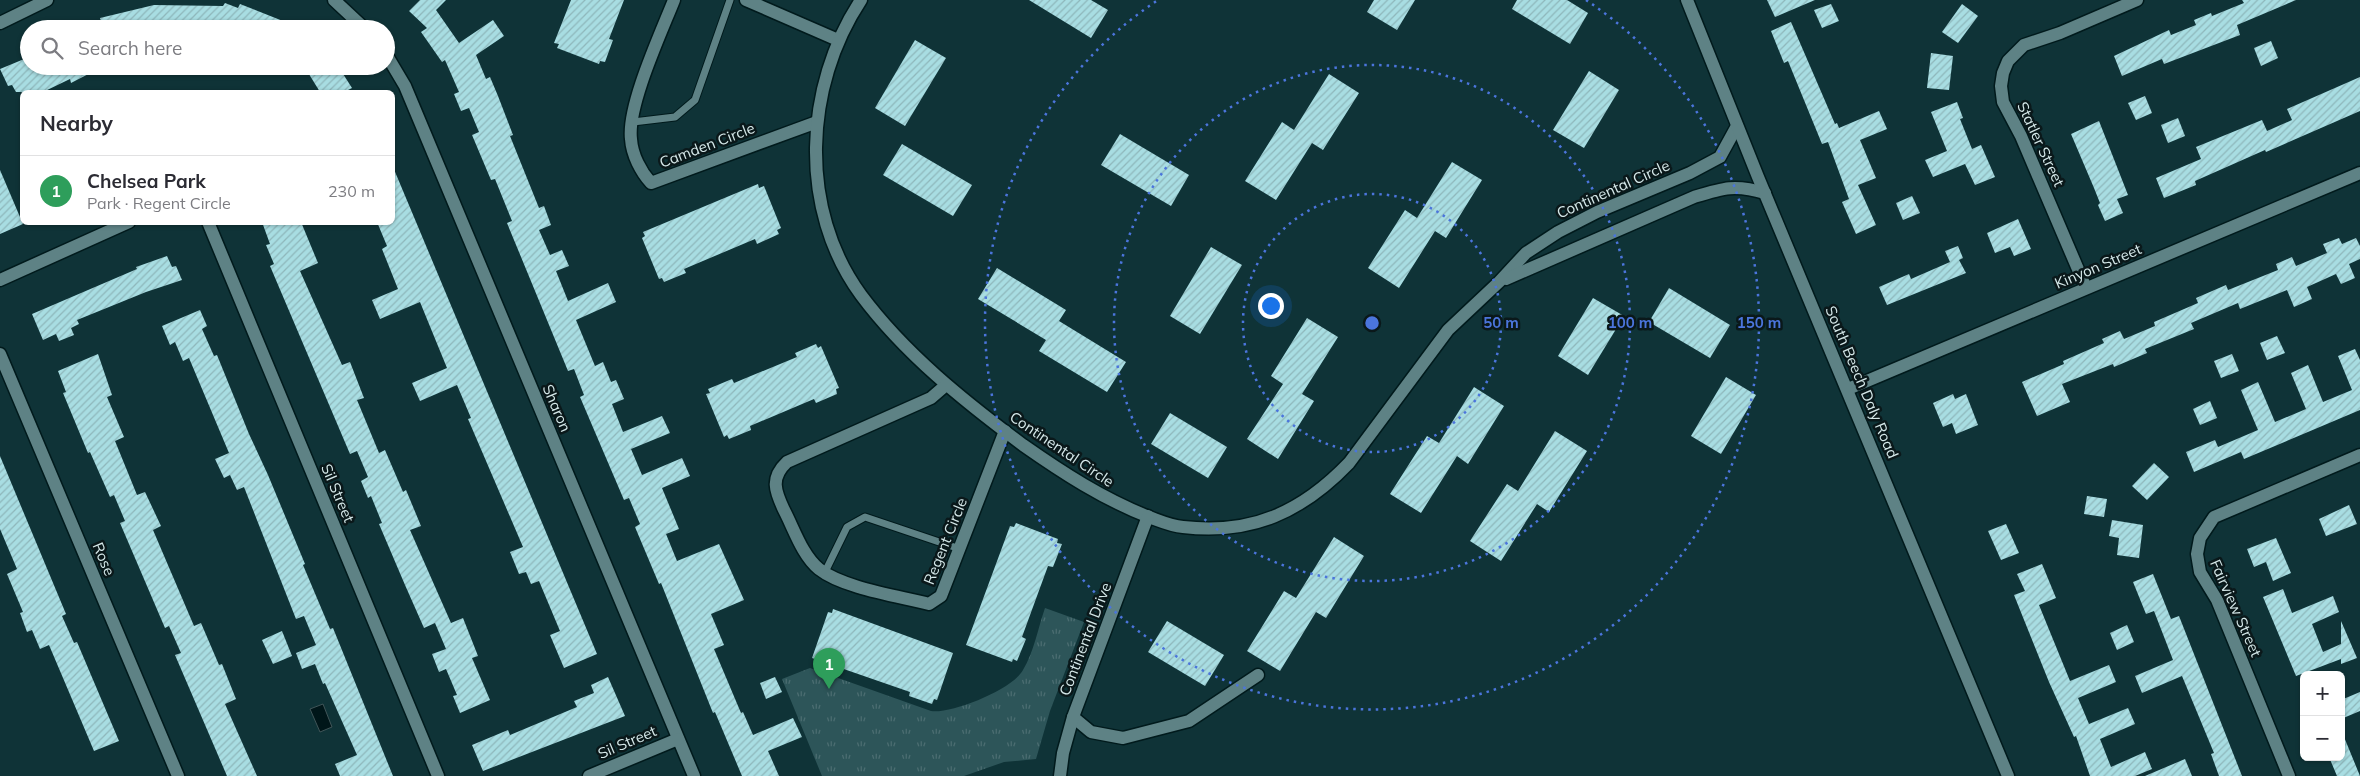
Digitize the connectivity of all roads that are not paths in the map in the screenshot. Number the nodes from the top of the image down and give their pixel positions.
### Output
1 (47, 0) edge
2 (334, 0) edge
3 (674, 0) edge
4 (730, 0) edge
5 (746, 0) edge
6 (861, 0) edge
7 (1687, 0) edge
8 (2137, 0) edge
9 (355, 20) edge
10 (0, 23) edge
11 (838, 40) junction
12 (395, 69) edge
13 (633, 122) junction
14 (817, 122) junction
15 (1738, 126) junction
16 (2360, 172) edge
17 (1764, 193) junction
18 (121, 225) edge
19 (209, 225) edge
20 (0, 280) edge
21 (1499, 282) junction
22 (2086, 288) junction
23 (0, 354) edge
24 (946, 385) junction
25 (1848, 389) junction
26 (1005, 431) junction
27 (2360, 455) edge
28 (1148, 516) junction
29 (960, 549) junction
30 (825, 572) junction
31 (1258, 675) dead end
32 (1073, 717) junction
33 (678, 739) junction
34 (178, 776) edge
35 (438, 776) edge
36 (589, 776) edge
37 (694, 776) edge
38 (1060, 776) edge
39 (2008, 776) edge
40 (2289, 776) edge

1 - 10 street
2 - 9 street
3 - 13 street, Camden Circle
4 - 13 lane
5 - 11 street
6 - 11 street, Continental Circle
7 - 15 street, South Beech Daly Road
8 - 22 street, Statler Street
11 - 14 street, Continental Circle
12 - 33 street, Sharon
13 - 14 street, Camden Circle
14 - 24 street, Continental Circle
15 - 17 street, South Beech Daly Road
15 - 21 street, Continental Circle
16 - 22 street, Kinyon Street
17 - 21 street, Continental Circle
17 - 25 street, South Beech Daly Road
18 - 20 street
19 - 35 street, Sil Street
21 - 28 street, Continental Circle
22 - 25 street, Kinyon Street
23 - 34 street, Rose
24 - 26 street, Continental Circle
24 - 30 street, Regent Circle
25 - 39 street, South Beech Daly Road
26 - 28 street, Continental Circle
26 - 29 street, Regent Circle
27 - 40 street, Fairview Street
28 - 32 street, Continental Drive
29 - 30 lane
29 - 30 street, Regent Circle
31 - 32 street
32 - 38 street, Continental Drive
33 - 36 street, Sil Street
33 - 37 street, Sharon

